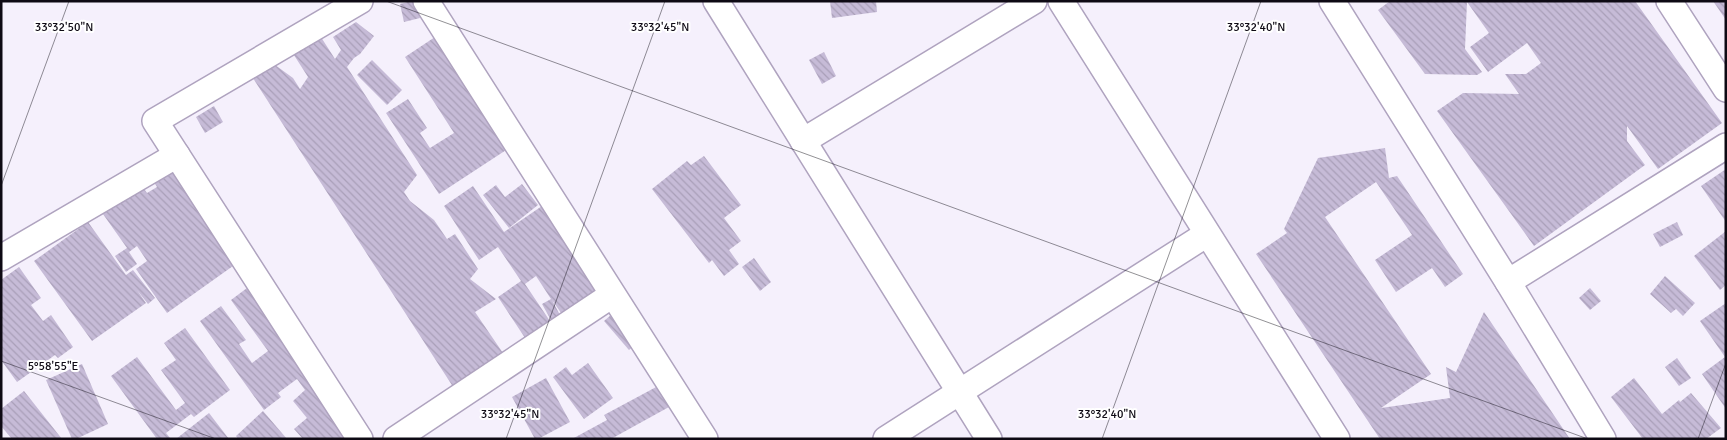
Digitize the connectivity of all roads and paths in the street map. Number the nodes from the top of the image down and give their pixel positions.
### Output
1 (360, 1) edge
2 (426, 1) edge
3 (716, 1) edge
4 (1034, 1) edge
5 (1061, 1) edge
6 (1332, 1) edge
7 (1669, 1) edge
8 (1726, 89) edge
9 (803, 140) junction
10 (1726, 146) edge
11 (177, 155) junction
12 (1207, 234) junction
13 (1, 258) edge
14 (1508, 282) junction
15 (612, 295) junction
16 (959, 392) junction
17 (360, 439) edge
18 (396, 439) edge
19 (705, 439) edge
20 (886, 439) edge
21 (988, 439) edge
22 (1337, 439) edge
23 (1603, 439) edge

1 - 11 street
2 - 15 street
3 - 9 street
4 - 9 street
5 - 12 street
6 - 14 street
7 - 8 street
9 - 16 street
10 - 14 street
11 - 13 street
11 - 17 street
12 - 16 street
12 - 22 street
14 - 23 street
15 - 18 street
15 - 19 street
16 - 20 street
16 - 21 street

